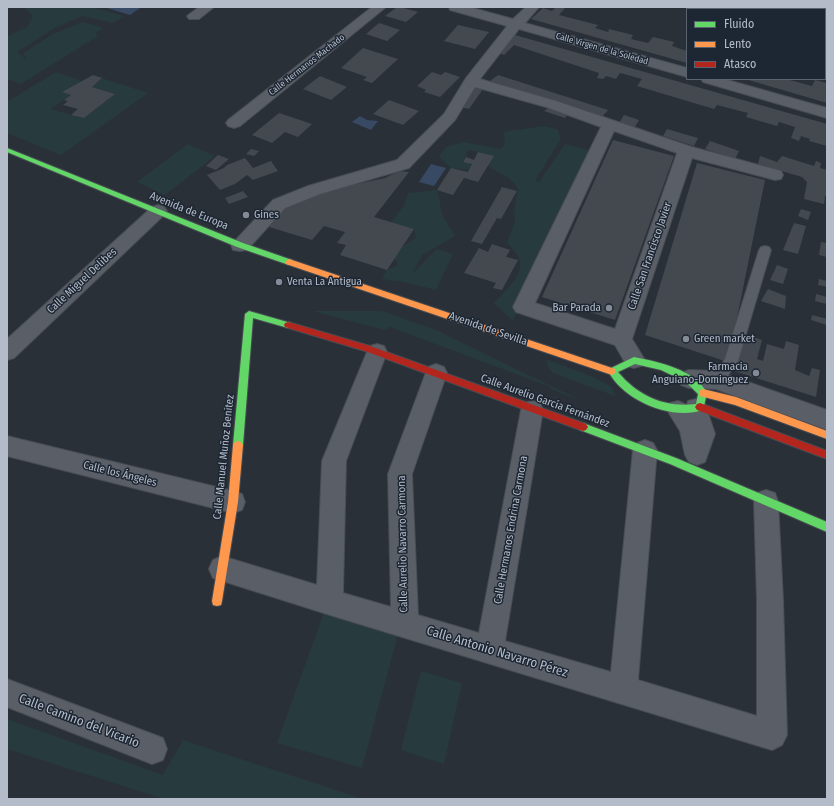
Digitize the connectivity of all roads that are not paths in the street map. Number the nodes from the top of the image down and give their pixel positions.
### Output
1 (208, 7) edge
2 (380, 7) edge
3 (455, 7) edge
4 (533, 7) edge
5 (194, 16) dead end
6 (516, 24) junction
7 (686, 73) edge
8 (712, 80) edge
9 (471, 81) junction
10 (827, 113) edge
11 (234, 123) dead end
12 (610, 124) junction
13 (7, 150) edge
14 (686, 151) junction
15 (775, 176) dead end
16 (158, 211) junction
17 (240, 245) junction
18 (765, 250) dead end
19 (365, 287) joint
20 (249, 314) joint
21 (622, 339) junction
22 (7, 352) edge
23 (377, 352) junction
24 (634, 360) junction
25 (612, 371) junction
26 (436, 373) junction
27 (697, 396) junction
28 (532, 410) junction
29 (827, 420) edge
30 (827, 435) edge
31 (7, 446) edge
32 (644, 450) junction
33 (827, 455) edge
34 (695, 462) junction
35 (766, 501) junction
36 (233, 502) junction
37 (827, 527) edge
38 (222, 569) junction
39 (217, 600) dead end
40 (330, 602) junction
41 (405, 624) junction
42 (490, 650) junction
43 (623, 690) junction
44 (7, 693) edge
45 (152, 749) dead end

1 - 5 street
2 - 11 street, Calle Hermanos Machado
3 - 6 street, Calle Virgen de la Soledad
4 - 6 street
6 - 7 street, Calle Virgen de la Soledad
6 - 9 street
8 - 10 street
9 - 12 street
9 - 17 street
12 - 14 street
12 - 21 street
13 - 16 main road, Avenida de Europa
14 - 15 street
14 - 21 street, Calle San Francisco Javier
16 - 17 main road, Avenida de Europa
16 - 22 street, Calle Miguel Delibes
17 - 19 main road, Avenida de Europa
18 - 27 lane
19 - 25 main road, Avenida de Sevilla
20 - 23 main road, Calle Aurelio García Fernández
20 - 36 main road, Calle Manuel Muñoz Benítez
21 - 24 street
23 - 26 main road, Calle Aurelio García Fernández
23 - 40 street
24 - 25 main road
24 - 27 main road
25 - 27 main road
26 - 28 main road, Calle Aurelio García Fernández
26 - 41 street, Calle Aurelio Navarro Carmona
27 - 29 street
27 - 30 main road
27 - 33 main road
27 - 34 street
28 - 32 main road, Calle Aurelio García Fernández
28 - 42 street, Calle Hermanos Endrina Carmona
31 - 36 street, Calle los Ángeles
32 - 34 main road, Calle Aurelio García Fernández
32 - 43 street
34 - 35 main road, Calle Aurelio García Fernández
35 - 37 main road, Calle Aurelio García Fernández
35 - 43 street, Calle Antonio Navarro Pérez
36 - 38 main road, Calle Manuel Muñoz Benítez
38 - 39 main road, Calle Manuel Muñoz Benítez
38 - 40 street, Calle Antonio Navarro Pérez
40 - 41 street, Calle Antonio Navarro Pérez
41 - 42 street, Calle Antonio Navarro Pérez
42 - 43 street, Calle Antonio Navarro Pérez
44 - 45 street, Calle Camino del Vicario

